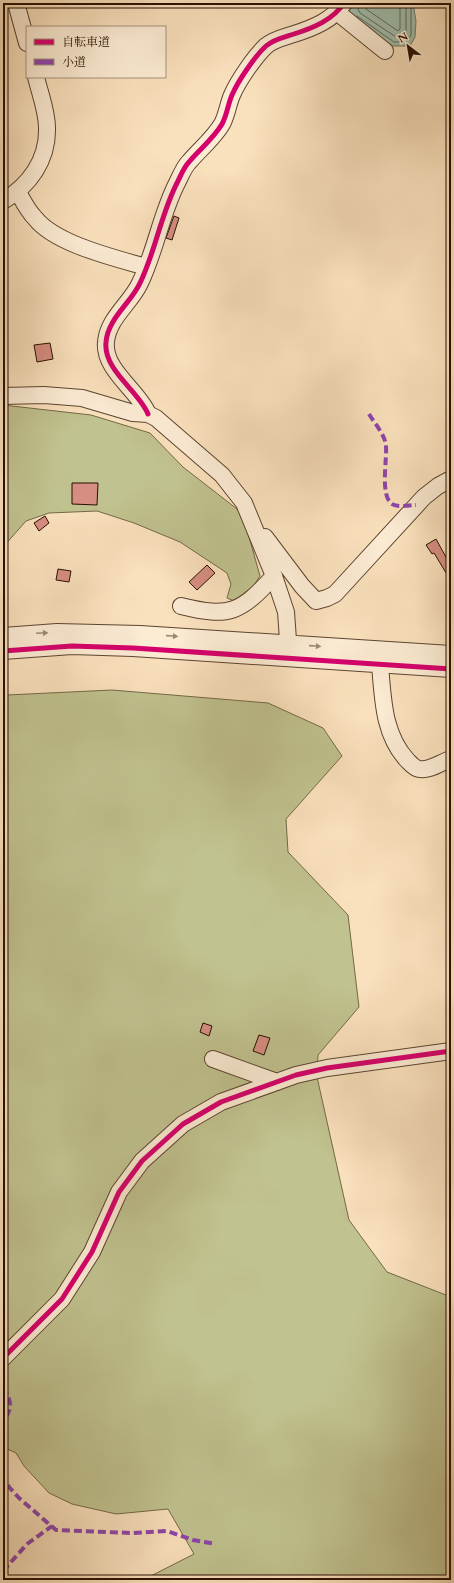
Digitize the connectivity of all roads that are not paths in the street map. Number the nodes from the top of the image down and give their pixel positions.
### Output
1 (16, 3) edge
2 (341, 8) edge
3 (26, 40) edge
4 (385, 51) dead end
5 (36, 78) edge
6 (18, 192) junction
7 (3, 201) edge
8 (146, 267) junction
9 (3, 396) edge
10 (148, 414) junction
11 (451, 479) edge
12 (253, 528) junction
13 (274, 576) junction
14 (180, 606) dead end
15 (3, 636) edge
16 (3, 651) edge
17 (289, 651) junction
18 (451, 654) edge
19 (380, 665) junction
20 (451, 669) edge
21 (451, 759) edge
22 (451, 1051) edge
23 (213, 1059) dead end
24 (277, 1082) junction
25 (3, 1358) edge

1 - 3 street
2 - 4 street
2 - 8 street
5 - 6 street
6 - 7 street
6 - 8 street
8 - 10 street
9 - 10 street
10 - 12 street
11 - 12 street
12 - 13 street
13 - 14 street
13 - 17 street
15 -> 17 street
16 - 17 street
17 -> 18 street
17 - 19 street
19 - 20 street
19 - 21 street
22 - 24 street
23 - 24 street
24 - 25 street

